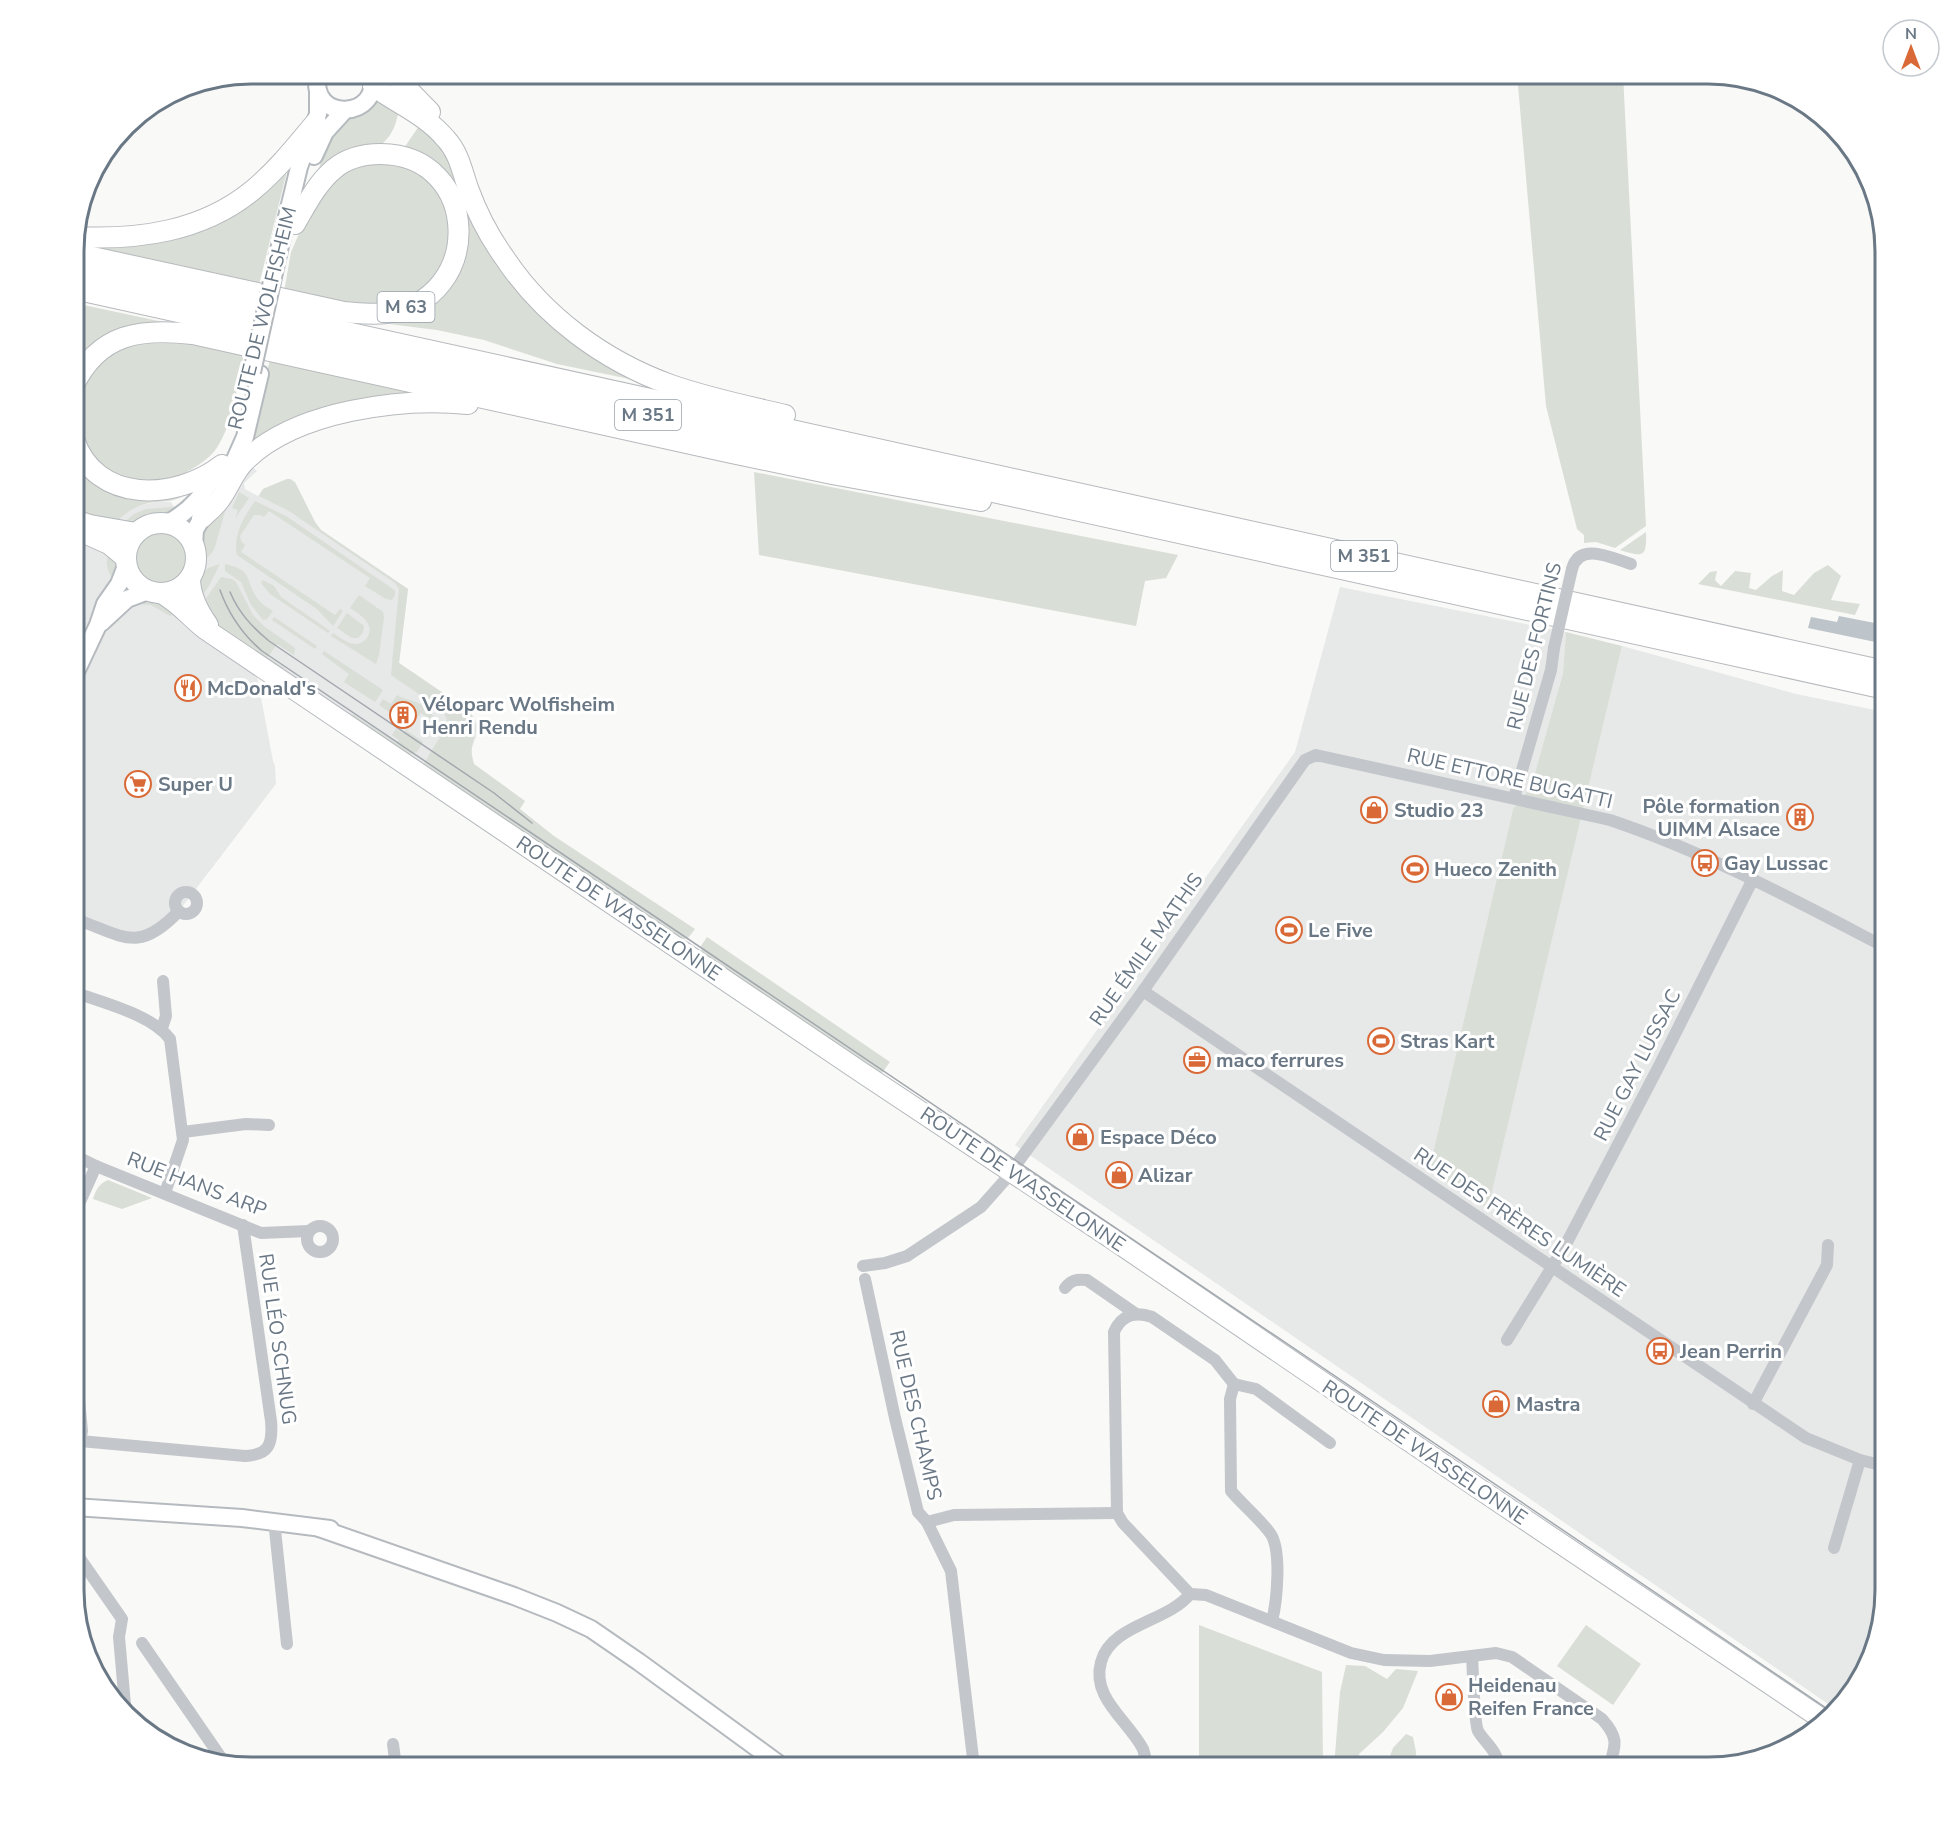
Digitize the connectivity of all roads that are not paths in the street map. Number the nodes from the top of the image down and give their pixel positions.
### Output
1 (317, 84) edge
2 (371, 84) edge
3 (378, 84) edge
4 (403, 84) edge
5 (318, 92) junction
6 (345, 111) junction
7 (316, 122) junction
8 (295, 224) junction
9 (84, 237) edge
10 (283, 251) junction
11 (84, 255) edge
12 (84, 274) edge
13 (84, 291) edge
14 (554, 315) junction
15 (84, 368) edge
16 (256, 373) junction
17 (263, 445) junction
18 (727, 452) junction
19 (84, 460) edge
20 (222, 465) junction
21 (1034, 483) junction
22 (240, 484) dead end
23 (202, 518) junction
24 (84, 523) edge
25 (168, 523) junction
26 (84, 533) edge
27 (136, 533) junction
28 (1223, 542) junction
29 (194, 545) junction
30 (126, 562) junction
31 (1631, 564) dead end
32 (190, 578) junction
33 (154, 592) junction
34 (99, 625) junction
35 (220, 638) junction
36 (84, 656) edge
37 (1875, 668) edge
38 (1875, 687) edge
39 (1316, 755) joint
40 (1514, 798) junction
41 (1753, 879) junction
42 (179, 911) dead end
43 (84, 922) edge
44 (1875, 942) edge
45 (163, 981) dead end
46 (1143, 991) junction
47 (84, 996) edge
48 (162, 1028) junction
49 (269, 1125) dead end
50 (183, 1132) junction
51 (84, 1160) edge
52 (96, 1166) junction
53 (1012, 1172) junction
54 (84, 1193) edge
55 (165, 1193) junction
56 (243, 1225) junction
57 (309, 1232) dead end
58 (1828, 1245) dead end
59 (1553, 1268) junction
60 (864, 1272) joint
61 (1065, 1288) dead end
62 (1136, 1314) junction
63 (1507, 1340) dead end
64 (1234, 1384) junction
65 (1753, 1404) junction
66 (84, 1441) edge
67 (1330, 1443) dead end
68 (1860, 1460) junction
69 (1875, 1463) edge
70 (84, 1508) edge
71 (1117, 1513) junction
72 (274, 1520) junction
73 (927, 1522) junction
74 (1833, 1548) dead end
75 (84, 1564) edge
76 (1190, 1594) junction
77 (1272, 1621) junction
78 (142, 1643) dead end
79 (286, 1644) dead end
80 (1472, 1656) junction
81 (124, 1698) edge
82 (1817, 1716) edge
83 (393, 1744) dead end
84 (218, 1754) edge
85 (395, 1757) edge
86 (769, 1757) edge
87 (973, 1757) edge
88 (1145, 1757) edge
89 (1496, 1757) edge
90 (1613, 1757) edge

1 - 5 main road, ROUTE DE WOLFISHEIM
2 - 6 main road, ROUTE DE WOLFISHEIM
3 - 14 main road
4 - 14 main road
5 - 6 main road
5 - 7 main road, ROUTE DE WOLFISHEIM
6 - 8 main road, ROUTE DE WOLFISHEIM / M 63
7 - 9 main road
7 - 10 main road, ROUTE DE WOLFISHEIM
8 - 10 main road, ROUTE DE WOLFISHEIM / M 63
8 - 11 main road, M 63
10 - 16 main road, ROUTE DE WOLFISHEIM, bridge
12 - 21 main road, M 351
13 - 28 main road, M 351
14 - 21 main road
15 - 18 main road
16 - 20 main road, ROUTE DE WOLFISHEIM
16 - 23 main road, ROUTE DE WOLFISHEIM
17 - 18 main road
17 - 22 main road
17 - 23 main road
18 - 28 main road
19 - 20 main road
20 - 25 main road, ROUTE DE WOLFISHEIM
21 - 37 main road, M 351
23 - 29 main road, ROUTE DE WOLFISHEIM
24 - 27 main road
25 - 27 main road
25 - 29 main road
26 - 30 main road
27 - 30 main road
28 - 38 main road, M 351
29 - 32 main road
30 - 33 main road
30 - 34 main road
31 - 40 street, RUE DES FORTINS, bridge
32 - 33 main road
32 - 35 main road
33 - 34 main road
33 - 35 main road, ROUTE DE WASSELONNE
34 - 36 main road
35 - 53 main road, ROUTE DE WASSELONNE
39 - 40 street, RUE ETTORE BUGATTI
39 - 46 street, RUE ÉMILE MATHIS
40 - 41 street, RUE ETTORE BUGATTI
41 - 44 street, RUE ETTORE BUGATTI
41 - 59 street, RUE GAY LUSSAC
42 - 43 street
45 - 48 street
46 - 53 street, RUE ÉMILE MATHIS
46 - 59 street, RUE DES FRÈRES LUMIÈRE
47 - 48 street
48 - 50 street
49 - 50 street
50 - 55 street
51 - 52 street, RUE HANS ARP
52 - 54 street
52 - 55 street, RUE HANS ARP
53 - 60 street, RUE ÉMILE MATHIS
53 - 82 main road, ROUTE DE WASSELONNE
55 - 56 street, RUE HANS ARP
56 - 57 street, RUE HANS ARP
56 - 66 street, RUE LÉO SCHNUG
58 - 65 street
59 - 63 street, RUE GAY LUSSAC
59 - 65 street, RUE DES FRÈRES LUMIÈRE
60 - 73 street, RUE DES CHAMPS
61 - 62 street
62 - 64 street
62 - 71 street
64 - 67 street
64 - 77 street
65 - 68 street, RUE DES FRÈRES LUMIÈRE
68 - 69 street, RUE DES FRÈRES LUMIÈRE
68 - 74 street
70 - 72 main road
71 - 73 street
71 - 76 street
72 - 79 street
72 - 86 main road
73 - 87 street, RUE DES CHAMPS
75 - 81 street
76 - 77 street
76 - 88 street
77 - 80 street
78 - 84 street
80 - 89 street
80 - 90 street
83 - 85 street

